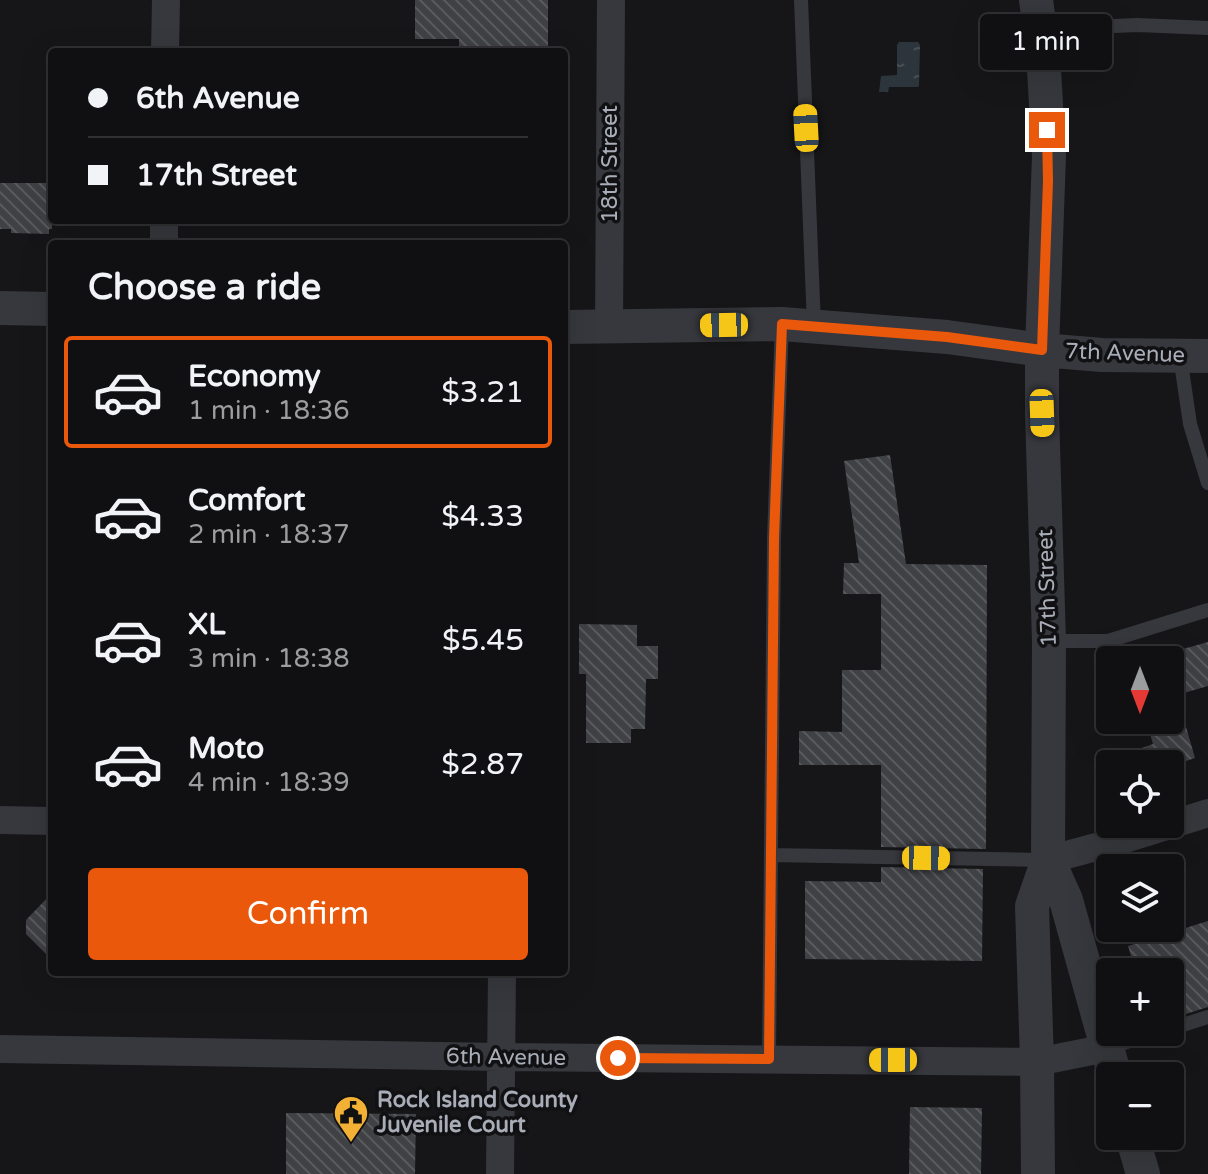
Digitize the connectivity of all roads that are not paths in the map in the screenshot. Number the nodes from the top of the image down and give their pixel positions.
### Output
1 (166, 0) edge
2 (611, 0) edge
3 (801, 0) edge
4 (1038, 14) edge
5 (1208, 28) edge
6 (165, 48) edge
7 (0, 308) edge
8 (48, 309) edge
9 (798, 325) junction
10 (568, 327) edge
11 (609, 327) junction
12 (1042, 350) junction
13 (1194, 356) edge
14 (1208, 483) edge
15 (1208, 610) edge
16 (1049, 641) junction
17 (1208, 813) edge
18 (0, 820) edge
19 (48, 821) edge
20 (771, 855) junction
21 (1048, 860) junction
22 (502, 976) edge
23 (1208, 1017) edge
24 (1184, 1025) edge
25 (1137, 1046) edge
26 (0, 1049) edge
27 (501, 1057) junction
28 (769, 1059) junction
29 (1037, 1062) junction
30 (1096, 1062) edge
31 (1111, 1062) edge
32 (1136, 1150) edge
33 (500, 1174) edge
34 (1038, 1174) edge
35 (1143, 1174) edge

1 - 6 street
2 - 11 street, 18th Street
3 - 9 lane
4 - 5 lane
4 - 12 street, 17th Street
7 - 8 street
9 - 11 street, 7th Avenue
9 - 12 street, 7th Avenue
9 - 20 lane
10 - 11 street, 7th Avenue
12 - 13 street, 7th Avenue
12 - 16 street, 17th Street
13 - 14 lane
15 - 16 lane
16 - 21 street, 17th Street
17 - 21 street
18 - 19 street
20 - 21 lane
20 - 28 lane
21 - 29 street, 17th Street
21 - 31 street
22 - 27 street
23 - 24 lane
25 - 31 lane
26 - 27 street, 6th Avenue
27 - 28 street, 6th Avenue
27 - 33 street
28 - 29 street, 6th Avenue
29 - 30 street, 6th Avenue
29 - 34 street, 17th Street
32 - 35 street

